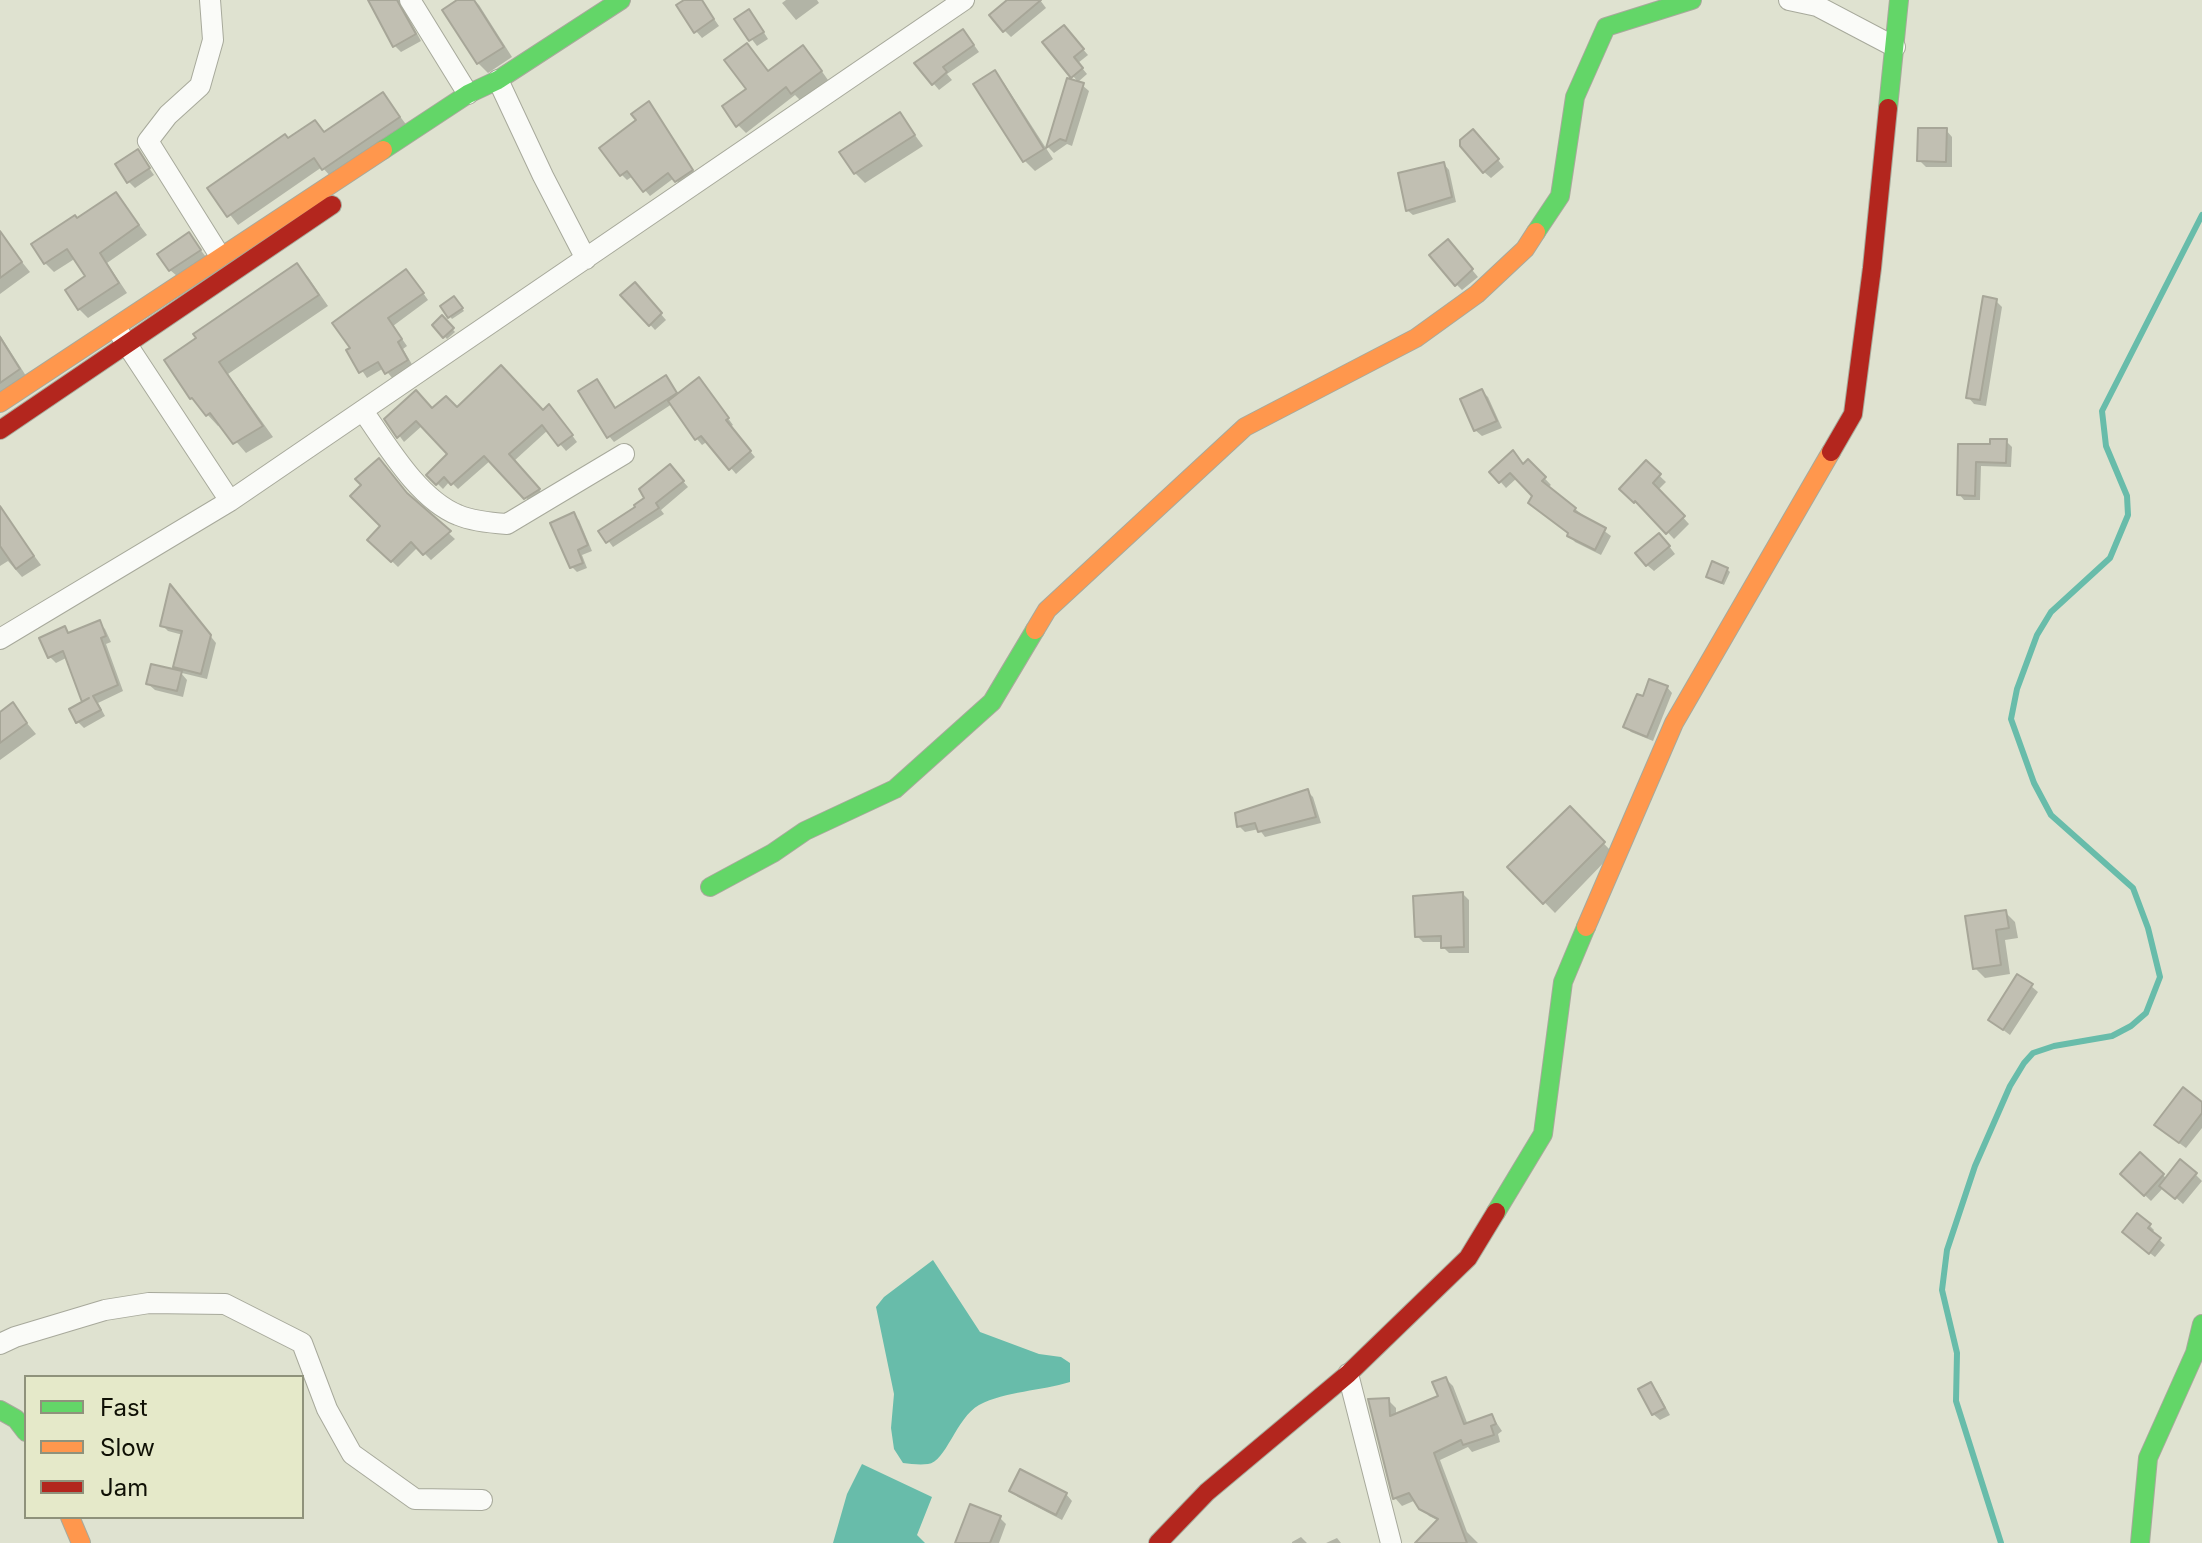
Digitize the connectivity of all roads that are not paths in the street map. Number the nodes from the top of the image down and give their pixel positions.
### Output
1 (210, 0) edge
2 (410, 0) edge
3 (621, 0) edge
4 (1692, 0) edge
5 (1789, 0) edge
6 (1899, 0) edge
7 (953, 4) edge
8 (1895, 47) junction
9 (498, 80) junction
10 (468, 94) junction
11 (220, 256) junction
12 (586, 259) junction
13 (115, 326) junction
14 (126, 345) junction
15 (0, 403) edge
16 (363, 411) junction
17 (0, 430) edge
18 (624, 454) dead end
19 (230, 501) junction
20 (0, 639) edge
21 (710, 887) dead end
22 (2202, 1324) edge
23 (0, 1344) edge
24 (1348, 1374) junction
25 (0, 1410) edge
26 (24, 1429) edge
27 (482, 1500) dead end
28 (71, 1519) edge
29 (81, 1543) edge
30 (1158, 1543) edge
31 (1391, 1543) edge
32 (2140, 1543) edge

1 - 11 street
2 - 10 street
3 - 9 main road
4 - 21 main road
5 - 8 street
6 - 8 main road
7 - 12 street
8 - 24 main road
9 - 10 main road
9 - 12 street
9 - 14 main road
10 - 11 main road
11 - 13 main road
12 - 16 street
13 - 14 street
13 - 15 main road
14 - 17 main road
14 - 19 street
16 - 18 street
16 - 19 street
19 - 20 street
22 - 32 main road
23 - 27 street
24 - 30 main road
24 - 31 street
25 - 26 main road
28 - 29 main road

